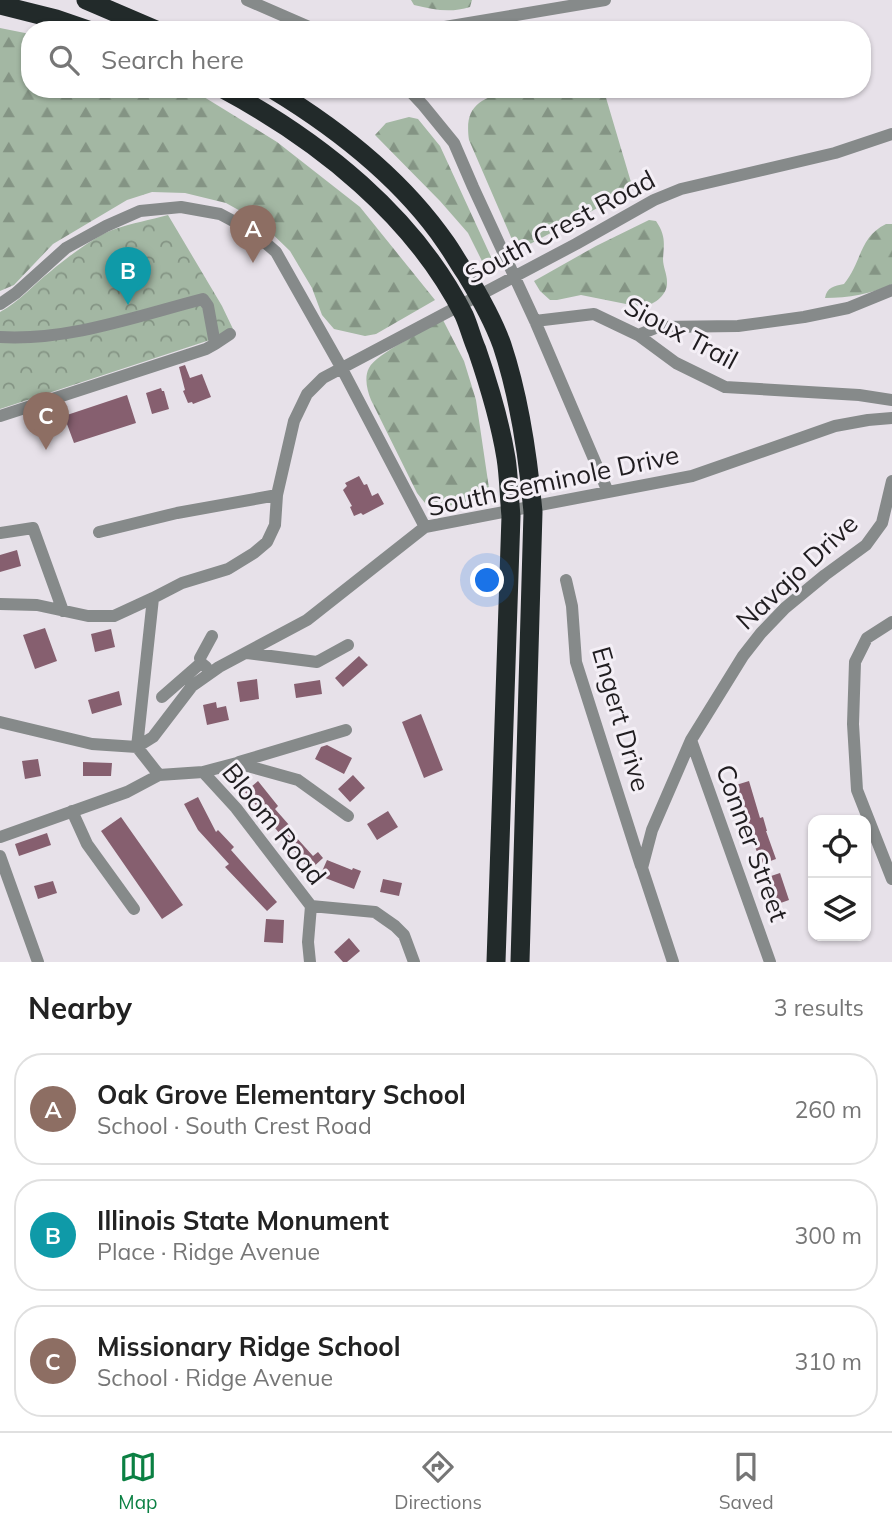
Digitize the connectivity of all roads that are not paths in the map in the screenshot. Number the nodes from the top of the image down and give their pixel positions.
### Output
1 (86, 0) edge
2 (247, 0) edge
3 (605, 0) edge
4 (0, 5) edge
5 (62, 21) edge
6 (135, 21) edge
7 (296, 21) edge
8 (481, 21) edge
9 (238, 98) edge
10 (286, 98) edge
11 (416, 98) edge
12 (892, 134) edge
13 (892, 290) edge
14 (0, 304) edge
15 (535, 321) junction
16 (230, 334) dead end
17 (638, 335) junction
18 (0, 337) edge
19 (215, 344) junction
20 (341, 368) junction
21 (892, 400) edge
22 (0, 416) edge
23 (892, 418) edge
24 (892, 481) edge
25 (608, 492) junction
26 (277, 495) junction
27 (425, 527) junction
28 (99, 532) dead end
29 (0, 533) edge
30 (566, 580) dead end
31 (153, 598) junction
32 (0, 604) edge
33 (63, 611) junction
34 (892, 622) edge
35 (212, 636) dead end
36 (348, 645) dead end
37 (247, 653) junction
38 (201, 663) junction
39 (212, 671) junction
40 (162, 698) dead end
41 (0, 722) edge
42 (346, 730) dead end
43 (691, 740) junction
44 (137, 747) junction
45 (237, 763) junction
46 (203, 772) junction
47 (159, 775) junction
48 (72, 811) junction
49 (348, 816) dead end
50 (0, 837) edge
51 (0, 856) edge
52 (642, 868) junction
53 (892, 879) edge
54 (311, 906) junction
55 (134, 909) dead end
56 (38, 962) edge
57 (310, 962) edge
58 (414, 962) edge
59 (496, 962) edge
60 (520, 962) edge
61 (673, 962) edge
62 (770, 962) edge

1 - 6 highway
2 - 7 street
3 - 8 street
4 - 5 highway
9 - 59 highway
10 - 60 highway
11 - 15 street
12 - 20 street, South Crest Road
13 - 17 street
14 - 20 street
15 - 17 street, Sioux Trail
15 - 25 street
16 - 19 street
17 - 21 street, Sioux Trail
18 - 19 street
19 - 22 street
20 - 26 street, South Crest Road
20 - 27 street
23 - 25 street, South Seminole Drive
24 - 43 street, Navajo Drive
25 - 27 street, South Seminole Drive
26 - 28 street
26 - 31 street, South Crest Road
27 - 37 street, South Seminole Drive
29 - 33 street
30 - 52 street, Engert Drive
31 - 33 street, South Crest Road
31 - 44 street
32 - 33 street, South Crest Road
34 - 53 street
35 - 38 street
36 - 37 street
37 - 39 street, South Seminole Drive
38 - 39 street
38 - 40 street
39 - 44 street, South Seminole Drive
41 - 44 street
42 - 45 street
43 - 52 street, Navajo Drive
43 - 62 street, Conner Street
44 - 47 street
45 - 46 street
45 - 49 street
46 - 47 street, Bloom Road
46 - 54 street, Bloom Road
47 - 48 street
48 - 50 street
48 - 55 street
51 - 56 street
52 - 61 street
54 - 57 street
54 - 58 street

